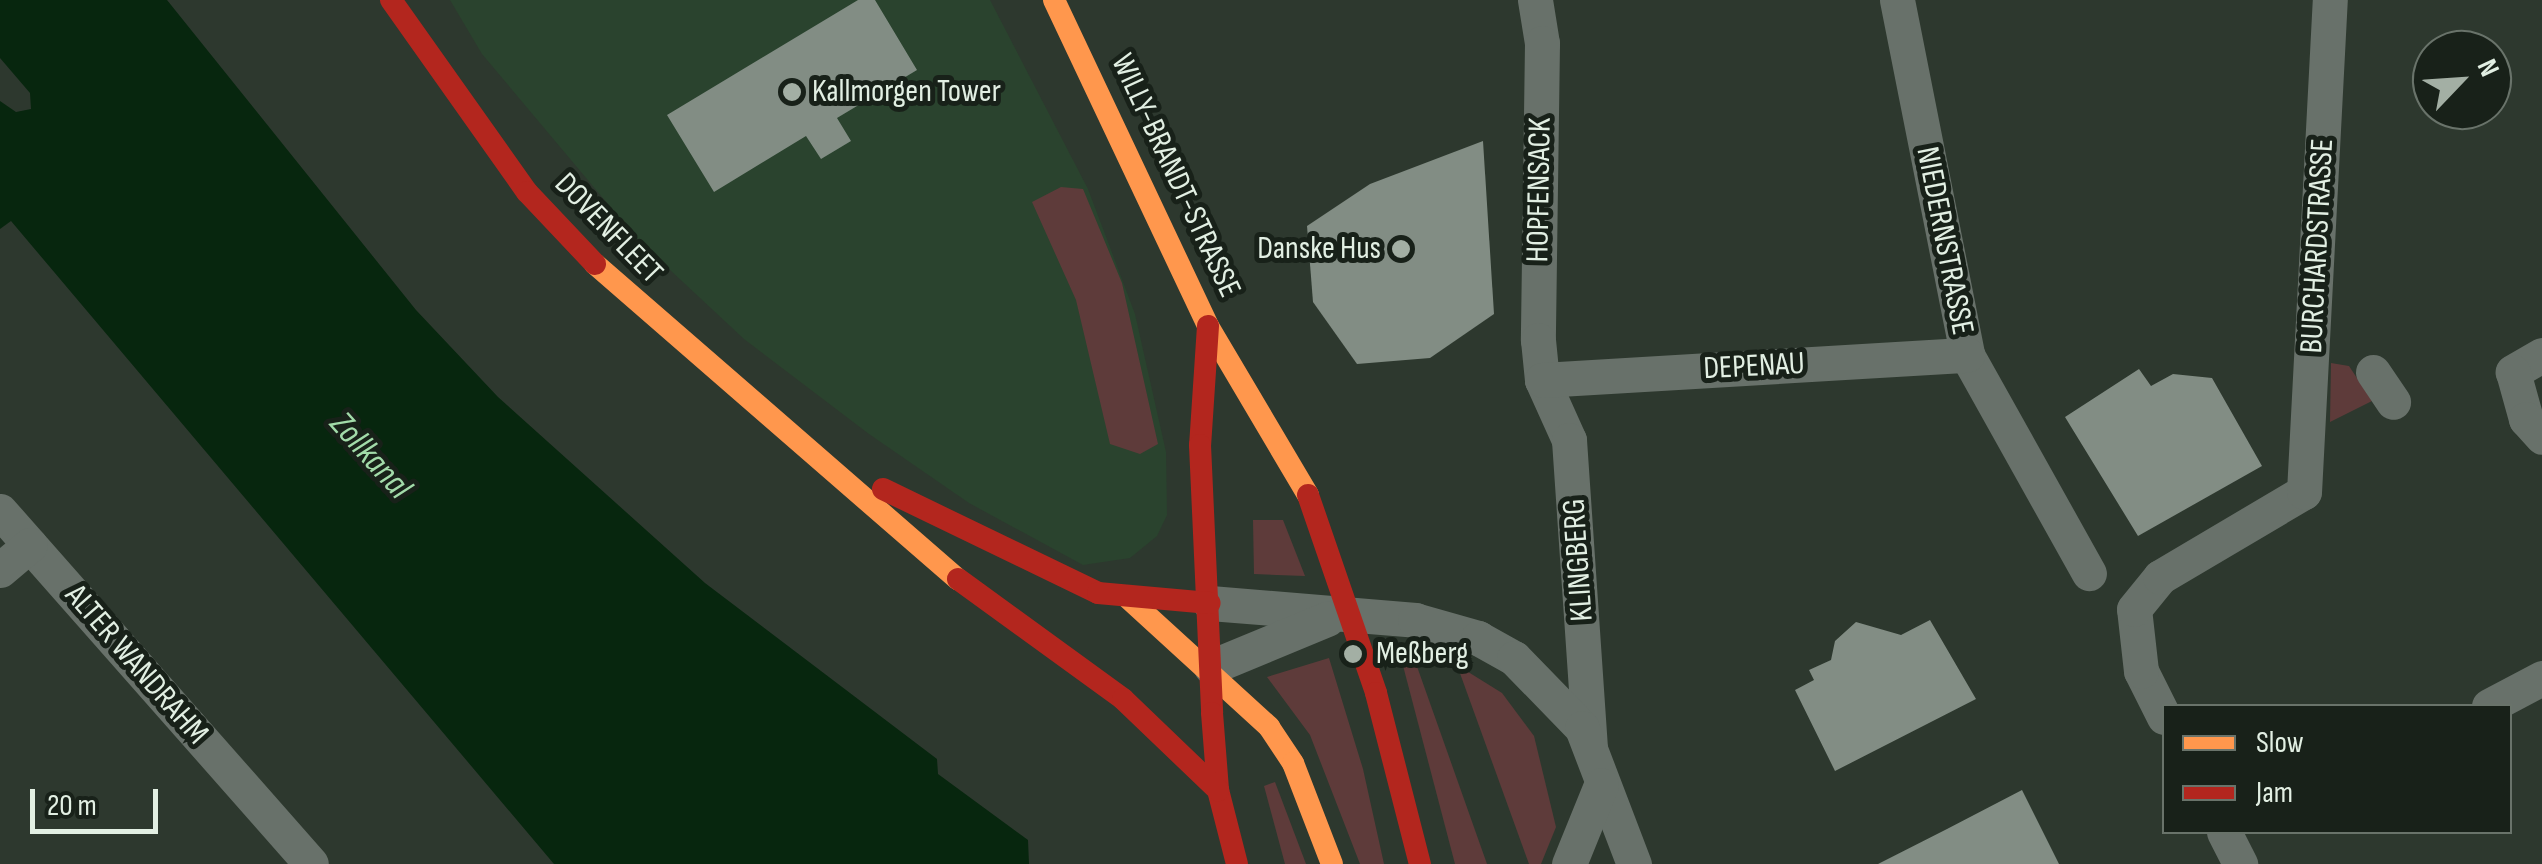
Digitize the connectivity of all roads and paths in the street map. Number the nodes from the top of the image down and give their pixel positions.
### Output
1 (391, 0) edge
2 (1054, 0) edge
3 (1535, 0) edge
4 (1897, 0) edge
5 (2330, 0) edge
6 (1208, 326) junction
7 (1966, 355) junction
8 (2527, 364) edge
9 (2372, 372) dead end
10 (1542, 380) junction
11 (2393, 402) dead end
12 (2542, 437) edge
13 (825, 460) junction
14 (0, 511) edge
15 (30, 545) junction
16 (0, 570) edge
17 (2089, 574) dead end
18 (1129, 599) junction
19 (1210, 603) junction
20 (1352, 612) junction
21 (1211, 667) junction
22 (2542, 678) edge
23 (2493, 704) edge
24 (2162, 713) edge
25 (1590, 746) junction
26 (1601, 785) junction
27 (1218, 790) junction
28 (311, 864) edge
29 (1237, 864) edge
30 (1332, 864) edge
31 (1420, 864) edge
32 (1569, 864) edge
33 (1634, 864) edge

1 - 13 main road, DOVENFLEET
2 - 6 main road, WILLY-BRANDT-STRASSE
3 - 10 street, HOPFENSACK
4 - 7 street, NIEDERNSTRASSE
5 - 24 street, BURCHARDSTRASSE
6 - 19 main road, WILLY-BRANDT-STRASSE
6 - 20 main road, WILLY-BRANDT-STRASSE
7 - 10 street, DEPENAU
7 - 17 street, NIEDERNSTRASSE
8 - 12 street
9 - 11 street, BURCHARDSTRASSE
10 - 25 street, KLINGBERG
13 - 18 main road, DOVENFLEET
13 - 27 main road, DOVENFLEET
14 - 15 street, ALTER WANDRAHM
15 - 16 street
15 - 28 street, ALTER WANDRAHM
18 - 19 main road, DOVENFLEET
18 - 21 main road, DOVENFLEET
19 - 20 street
19 - 21 main road, WILLY-BRANDT-STRASSE
20 - 21 street
20 - 25 street
20 - 31 main road, WILLY-BRANDT-STRASSE
21 - 27 main road, WILLY-BRANDT-STRASSE
21 - 30 main road
22 - 23 street
25 - 26 street
26 - 32 street
26 - 33 street
27 - 29 main road, WILLY-BRANDT-STRASSE

